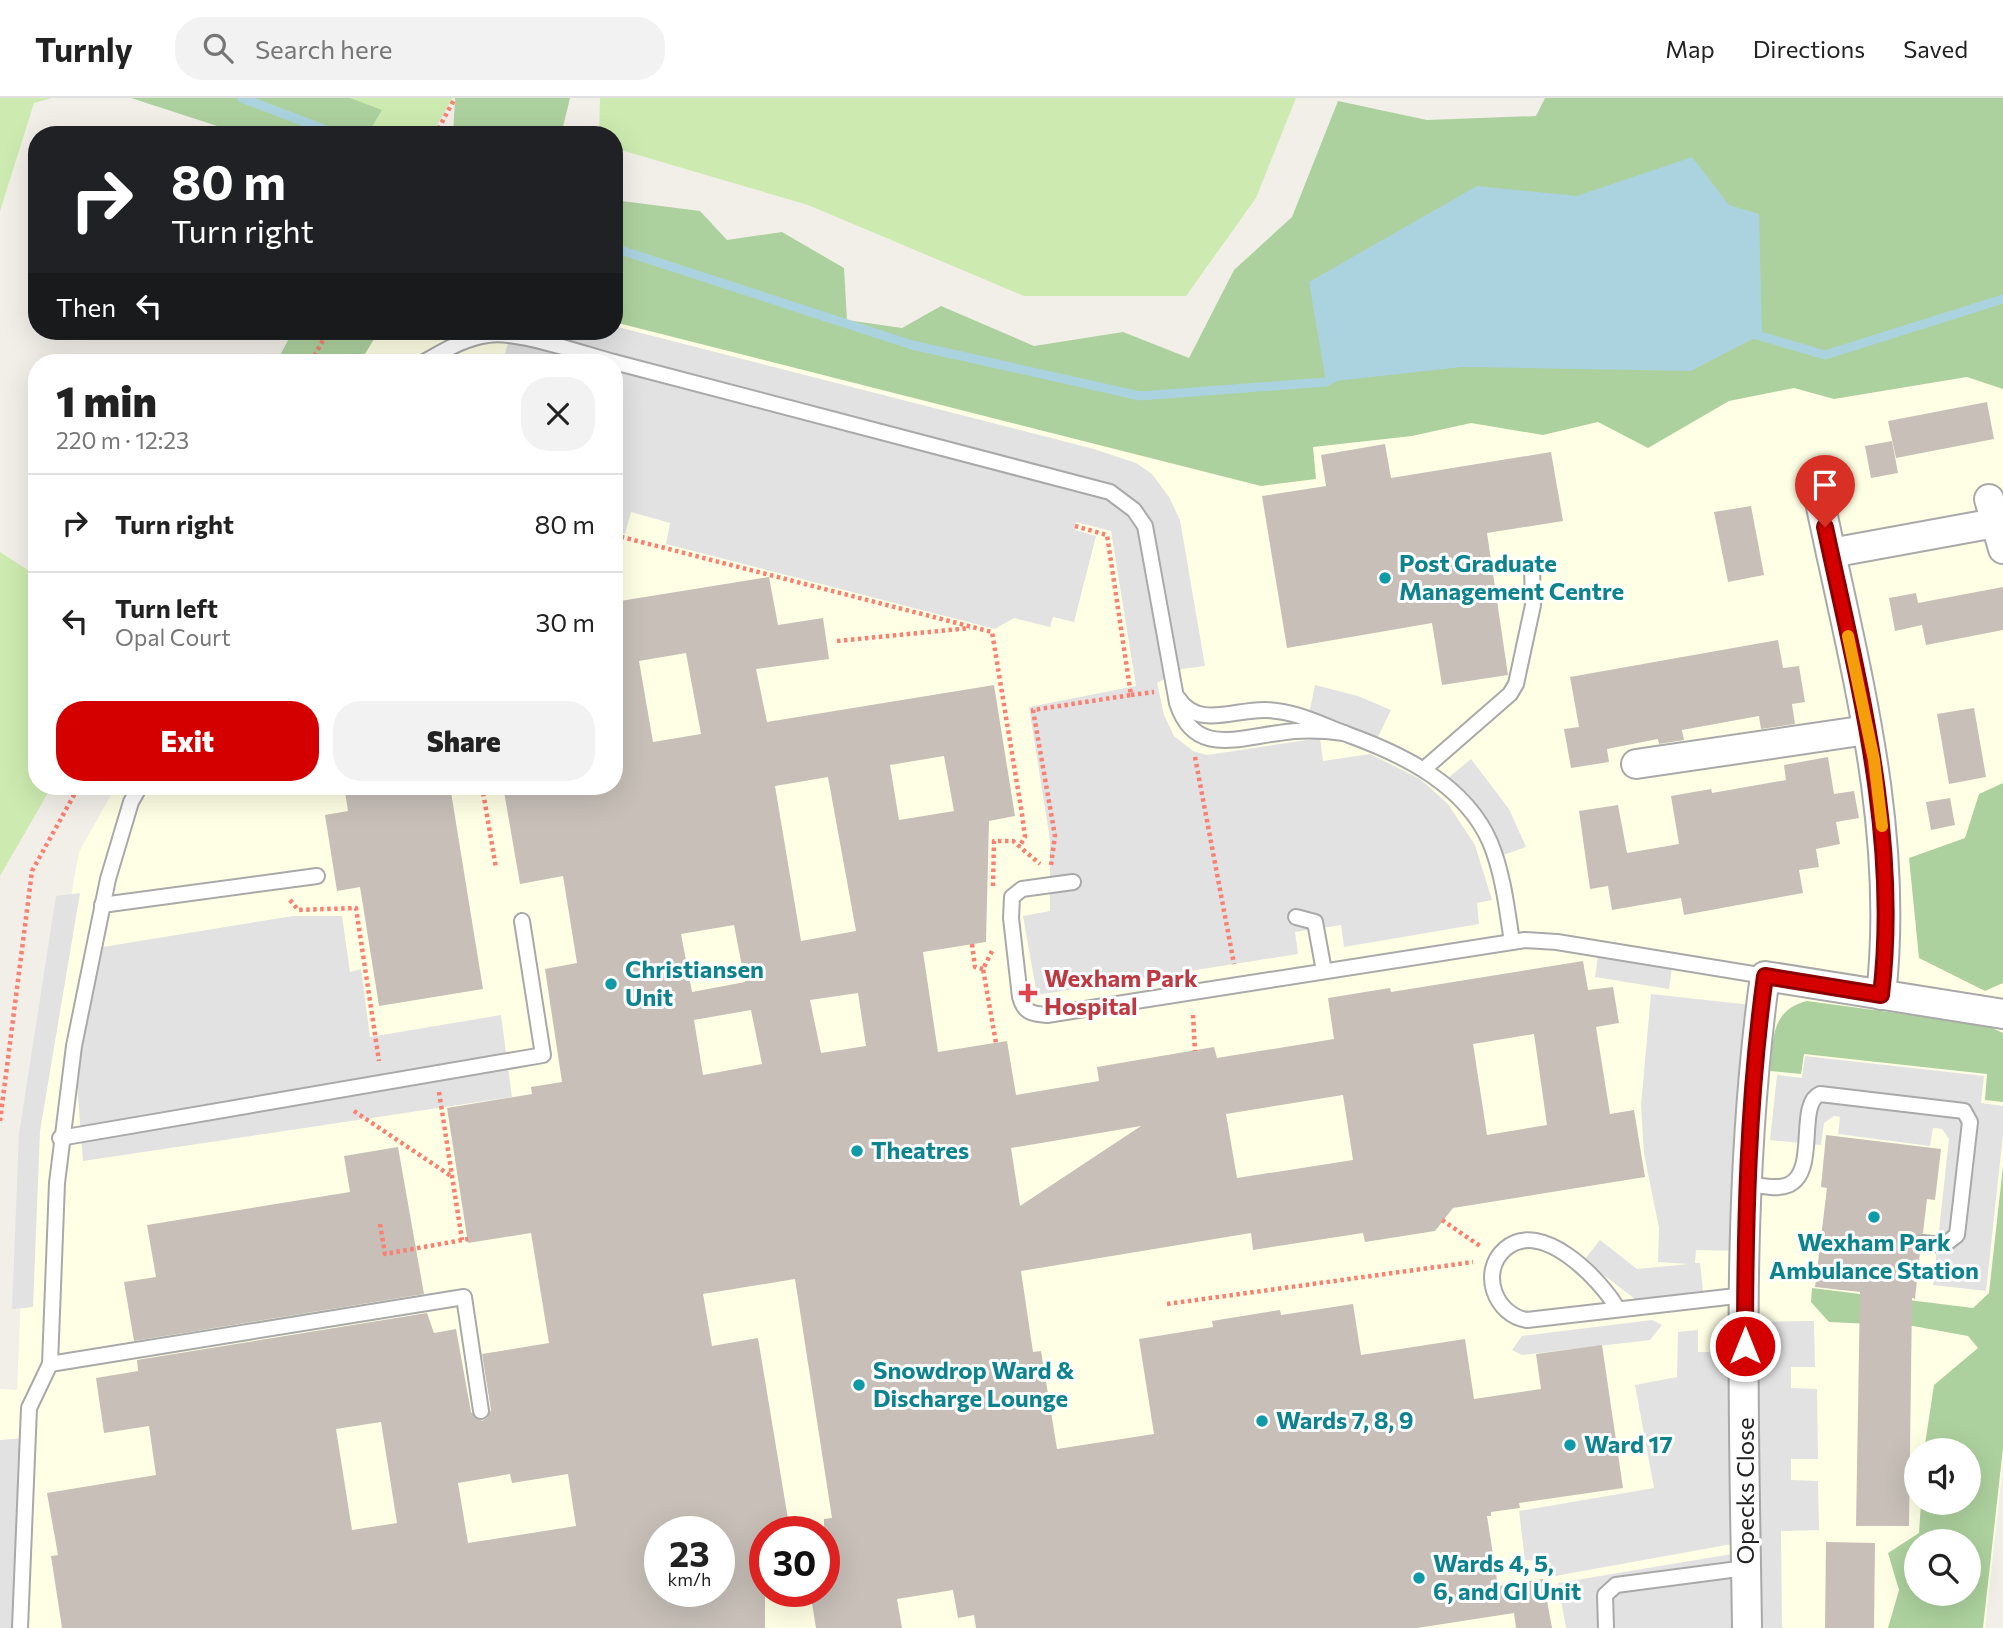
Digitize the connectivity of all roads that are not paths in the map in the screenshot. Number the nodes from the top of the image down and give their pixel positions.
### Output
1 (470, 340) edge
2 (527, 340) edge
3 (439, 354) edge
4 (582, 354) edge
5 (623, 364) edge
6 (1820, 502) dead end
7 (2003, 550) edge
8 (1831, 553) junction
9 (1532, 567) dead end
10 (1175, 694) junction
11 (1867, 730) junction
12 (1344, 733) junction
13 (1636, 764) dead end
14 (1424, 769) junction
15 (135, 795) edge
16 (317, 876) dead end
17 (1073, 882) dead end
18 (102, 905) junction
19 (1296, 917) dead end
20 (522, 921) dead end
21 (1512, 942) junction
22 (1324, 971) junction
23 (1765, 976) junction
24 (1881, 995) junction
25 (2003, 1014) edge
26 (60, 1138) junction
27 (1749, 1184) junction
28 (1922, 1243) dead end
29 (1745, 1294) junction
30 (1617, 1308) junction
31 (50, 1364) junction
32 (481, 1411) dead end
33 (1746, 1568) junction
34 (20, 1628) edge
35 (1606, 1628) edge
36 (1747, 1628) edge

1 - 3 lane
2 - 4 lane
5 - 10 lane
6 - 8 street
7 - 8 street
8 - 11 street
9 - 14 lane
10 - 12 lane
10 - 12 lane
11 - 13 street
11 - 24 street
12 - 14 lane
14 - 21 lane
15 - 18 lane
16 - 18 lane
17 - 22 lane
18 - 26 lane
19 - 22 lane
20 - 26 lane
21 - 22 lane
21 - 23 lane
23 - 24 street
23 - 27 street, Opecks Close
24 - 25 street
26 - 31 lane
27 - 28 lane
27 - 29 street, Opecks Close
29 - 30 lane
29 - 33 street, Opecks Close
30 - 30 lane
31 - 32 lane
31 - 34 lane
33 - 35 lane
33 - 36 street, Opecks Close

